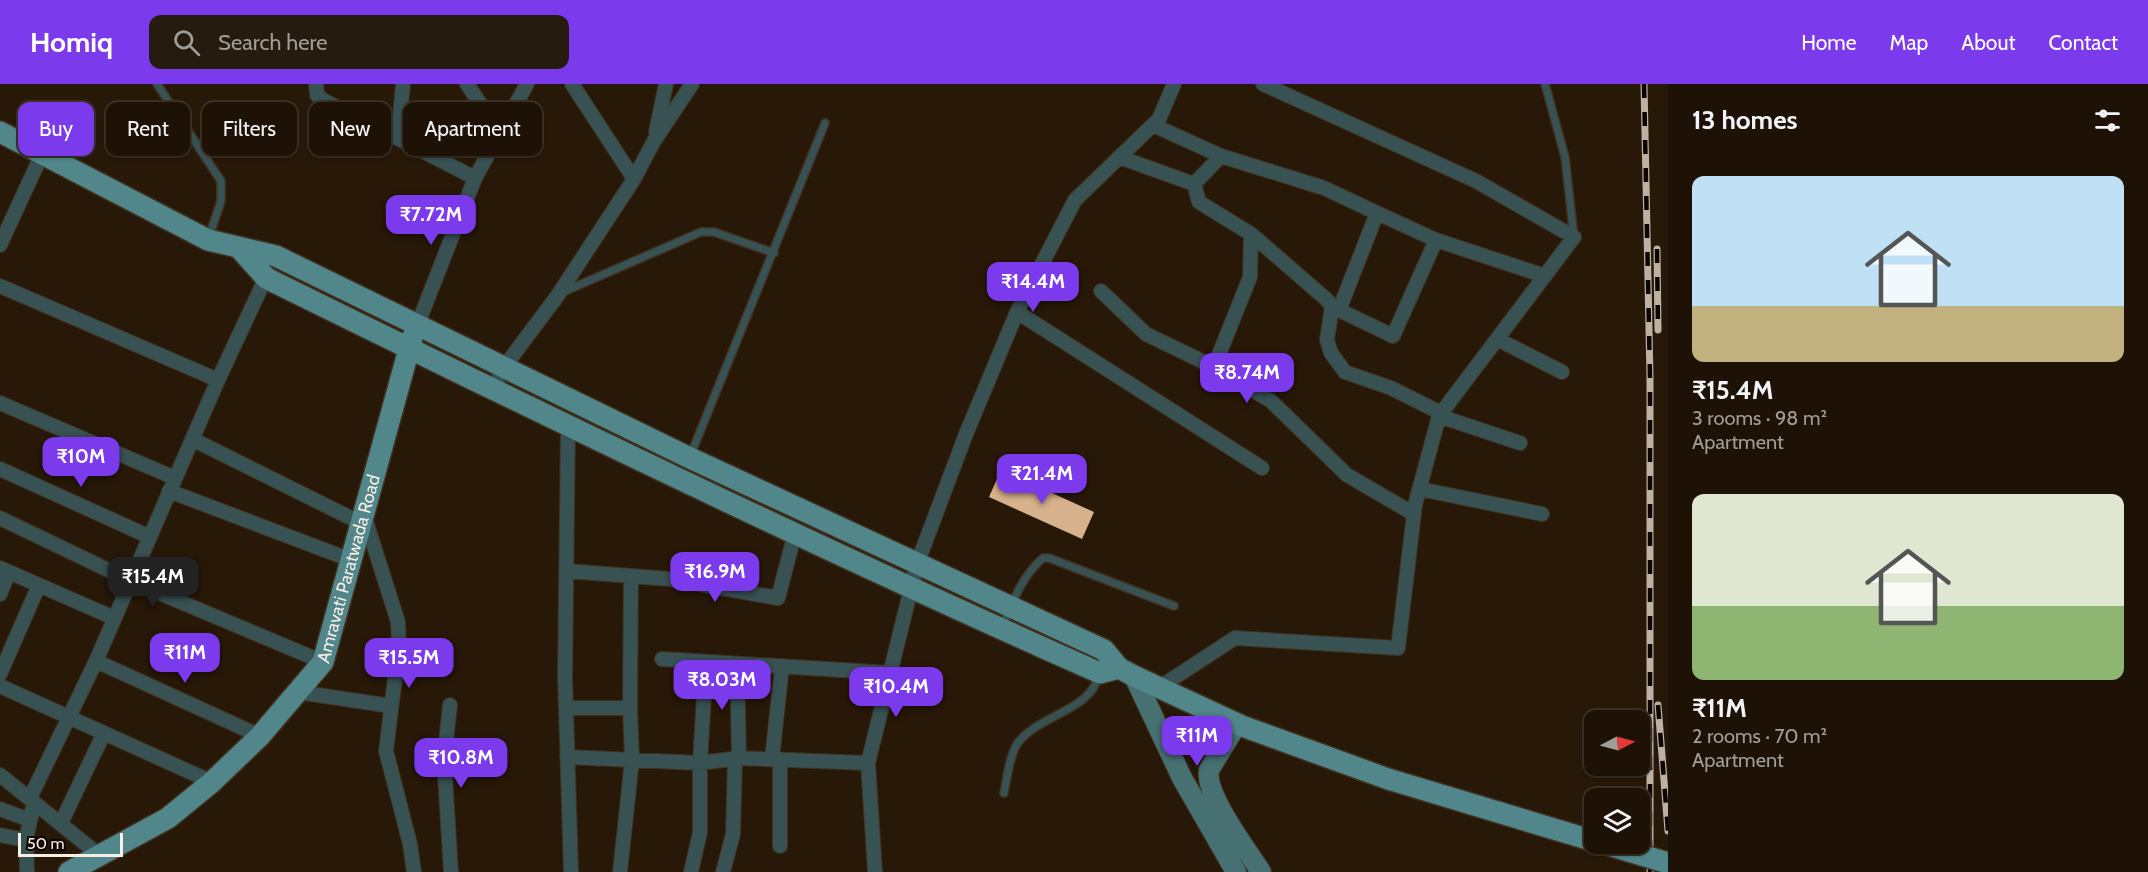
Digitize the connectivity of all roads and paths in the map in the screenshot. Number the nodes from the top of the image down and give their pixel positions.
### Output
1 (157, 84) edge
2 (316, 84) edge
3 (403, 84) edge
4 (466, 84) edge
5 (527, 84) edge
6 (572, 84) edge
7 (666, 84) edge
8 (692, 84) edge
9 (1174, 84) edge
10 (1263, 84) edge
11 (1545, 84) edge
12 (478, 102) edge
13 (516, 102) edge
14 (825, 123) dead end
15 (1153, 125) junction
16 (0, 132) edge
17 (399, 138) junction
18 (18, 140) edge
19 (654, 141) junction
20 (41, 156) edge
21 (50, 156) edge
22 (486, 156) edge
23 (1221, 156) junction
24 (1119, 157) junction
25 (475, 178) junction
26 (634, 179) junction
27 (1194, 184) junction
28 (1377, 213) junction
29 (1251, 234) junction
30 (1574, 237) junction
31 (208, 240) junction
32 (1436, 240) junction
33 (0, 245) edge
34 (242, 250) junction
35 (774, 253) junction
36 (276, 256) junction
37 (1545, 276) junction
38 (266, 278) junction
39 (0, 286) edge
40 (1101, 291) dead end
41 (558, 295) junction
42 (1336, 308) junction
43 (1017, 312) junction
44 (417, 326) junction
45 (1497, 339) junction
46 (408, 348) junction
47 (505, 366) junction
48 (1214, 367) junction
49 (1562, 372) dead end
50 (218, 380) junction
51 (493, 389) junction
52 (0, 403) edge
53 (1440, 414) junction
54 (568, 427) junction
55 (192, 439) junction
56 (1520, 443) dead end
57 (690, 458) junction
58 (1263, 468) dead end
59 (0, 469) edge
60 (680, 479) junction
61 (172, 485) junction
62 (1420, 489) junction
63 (1414, 514) junction
64 (1542, 514) dead end
65 (0, 518) edge
66 (362, 519) junction
67 (795, 533) junction
68 (150, 537) junction
69 (351, 560) junction
70 (917, 564) junction
71 (5, 570) edge
72 (567, 571) junction
73 (631, 576) junction
74 (131, 581) junction
75 (39, 585) junction
76 (911, 590) junction
77 (0, 594) edge
78 (1010, 606) junction
79 (1174, 606) dead end
80 (114, 618) junction
81 (1002, 630) junction
82 (662, 659) dead end
83 (96, 661) junction
84 (323, 662) junction
85 (706, 662) junction
86 (737, 664) junction
87 (782, 666) junction
88 (1118, 672) junction
89 (0, 674) edge
90 (891, 674) junction
91 (0, 686) edge
92 (1160, 687) junction
93 (298, 692) junction
94 (450, 705) dead end
95 (391, 706) junction
96 (566, 708) junction
97 (630, 708) junction
98 (68, 717) junction
99 (1237, 724) junction
100 (104, 733) junction
101 (260, 736) junction
102 (567, 757) junction
103 (737, 758) junction
104 (776, 759) junction
105 (632, 760) junction
106 (700, 763) junction
107 (868, 763) junction
108 (0, 775) edge
109 (1208, 776) junction
110 (1182, 778) junction
111 (212, 782) junction
112 (1004, 793) dead end
113 (32, 800) junction
114 (0, 809) edge
115 (30, 820) junction
116 (61, 823) junction
117 (0, 835) edge
118 (1584, 838) edge
119 (26, 840) junction
120 (780, 846) dead end
121 (1638, 854) edge
122 (99, 855) junction
123 (1668, 863) edge
124 (1231, 871) edge
125 (27, 872) edge
126 (69, 872) edge
127 (414, 872) edge
128 (451, 872) edge
129 (570, 872) edge
130 (620, 872) edge
131 (691, 872) edge
132 (723, 872) edge
133 (875, 872) edge
134 (1261, 872) edge

1 - 31 lane
2 - 17 street
3 - 17 street
4 - 12 street
5 - 13 street
6 - 26 street
7 - 19 street
8 - 19 street
9 - 15 street
10 - 30 street
11 - 30 lane
14 - 35 lane
15 - 23 street
15 - 24 street
16 - 18 main road
17 - 25 street
19 - 26 street
20 - 33 street
21 - 31 main road
22 - 25 street
23 - 27 street
23 - 28 street
24 - 27 street
24 - 43 street
25 - 44 street
26 - 41 street
27 - 29 street
28 - 32 street
28 - 42 street
29 - 42 street
29 - 48 street
30 - 37 street
31 - 34 main road
32 - 37 street
32 - 42 street
34 - 36 main road
34 - 38 main road
35 - 41 lane
35 - 57 lane
36 - 38 street
36 - 44 main road
37 - 45 street
38 - 46 main road
38 - 50 street
39 - 50 street
40 - 48 street
41 - 47 street
42 - 53 street
43 - 58 street
43 - 70 street
44 - 46 main road, Amravati Paratwada Road
44 - 47 main road
45 - 49 street
45 - 53 street
46 - 51 main road
46 - 66 main road, Amravati Paratwada Road
47 - 51 street
47 - 57 main road
48 - 63 street
50 - 55 street
51 - 54 main road
52 - 61 street
53 - 56 street
53 - 62 street
54 - 60 main road
54 - 72 street
55 - 61 street
55 - 66 street
57 - 60 lane
57 - 70 main road
59 - 68 street
60 - 67 main road
61 - 68 street
61 - 69 street
62 - 63 street
62 - 64 street
63 - 92 street
65 - 74 street
66 - 69 main road, Amravati Paratwada Road
66 - 95 street
67 - 73 street
67 - 76 main road
68 - 74 street
69 - 84 main road, Amravati Paratwada Road
70 - 76 street
70 - 78 main road
71 - 75 street
71 - 77 street
72 - 73 street
72 - 96 street
73 - 97 street
74 - 80 street
74 - 84 street
75 - 80 street
75 - 89 street
76 - 81 main road
76 - 90 street
78 - 79 lane
78 - 81 lane
78 - 88 main road
80 - 83 street
81 - 88 main road
82 - 85 street
83 - 98 street
83 - 101 street
84 - 93 main road, Amravati Paratwada Road
85 - 86 street
85 - 106 street
86 - 87 street
86 - 103 street
87 - 90 street
87 - 104 street
88 - 92 main road
88 - 110 street
88 - 112 lane
90 - 107 street
91 - 98 street
92 - 99 main road
93 - 95 street
93 - 101 main road, Amravati Paratwada Road
94 - 128 street
95 - 127 street
96 - 97 street
96 - 102 street
97 - 105 street
98 - 100 street
98 - 113 street
99 - 109 street
99 - 118 main road
100 - 111 street
100 - 116 street
101 - 111 main road, Amravati Paratwada Road
102 - 105 street
102 - 129 street
103 - 104 street
103 - 106 street
103 - 132 street
104 - 107 street
104 - 120 street
105 - 106 street
105 - 130 street
106 - 131 street
107 - 133 street
108 - 113 street
109 - 110 street
109 - 134 street
110 - 124 street
111 - 122 main road, Amravati Paratwada Road
113 - 115 street
113 - 116 street
114 - 115 street
115 - 119 street
116 - 122 street
117 - 119 street
119 - 125 street
121 - 123 main road, bridge
122 - 126 main road, Amravati Paratwada Road

